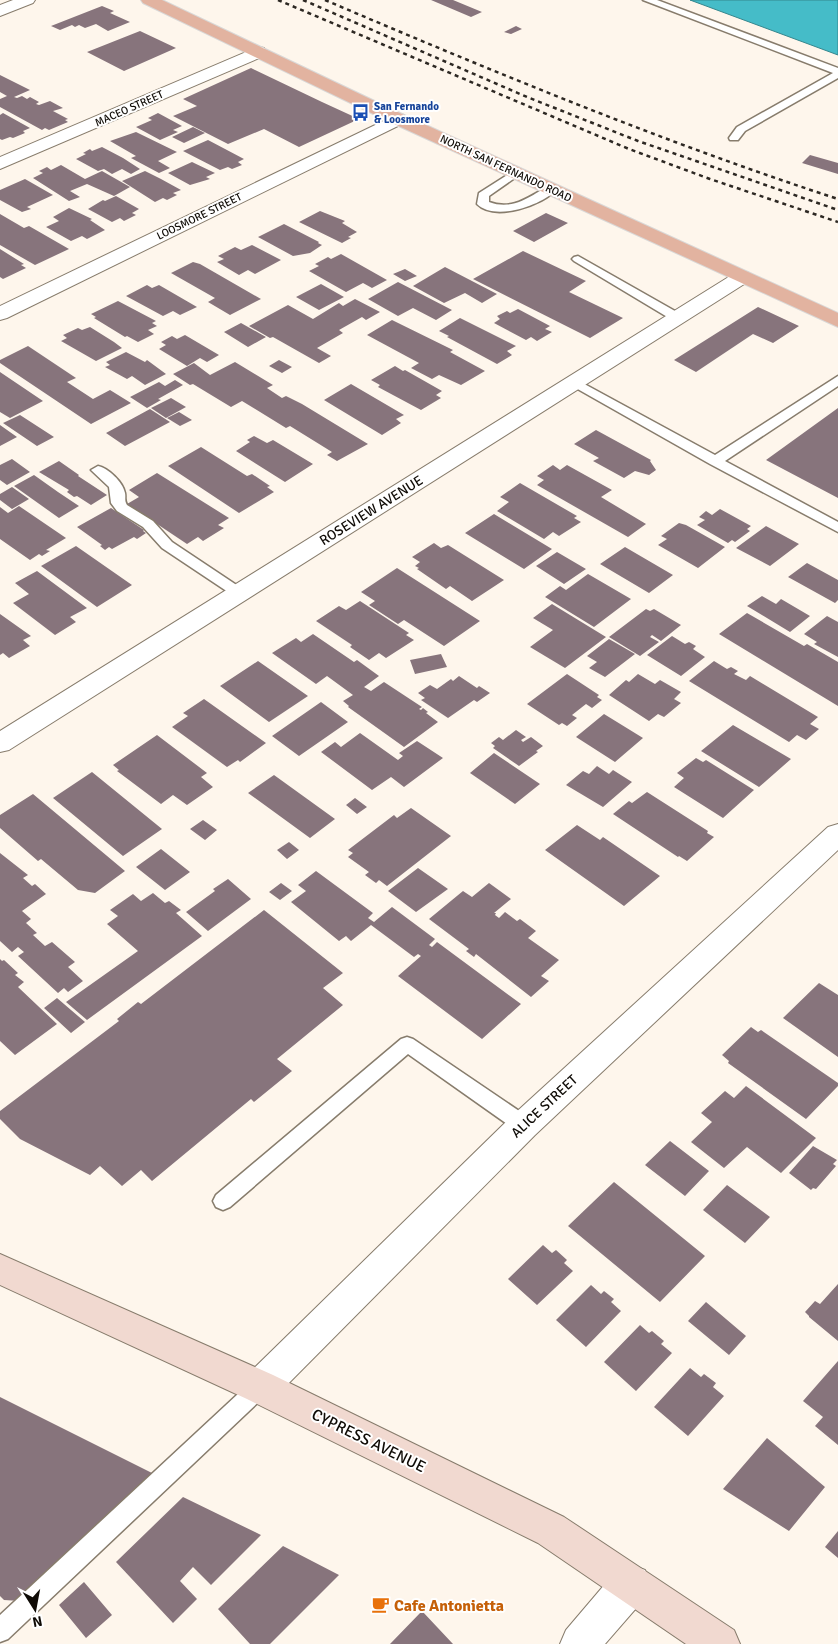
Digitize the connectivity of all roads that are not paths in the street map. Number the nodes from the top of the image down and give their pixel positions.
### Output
1 (27, 0) edge
2 (149, 0) edge
3 (648, 0) edge
4 (0, 11) edge
5 (258, 52) junction
6 (838, 73) edge
7 (398, 119) junction
8 (734, 138) dead end
9 (0, 164) edge
10 (515, 173) junction
11 (552, 189) junction
12 (578, 259) dead end
13 (742, 277) junction
14 (0, 314) edge
15 (678, 318) junction
16 (838, 321) edge
17 (838, 380) edge
18 (574, 383) junction
19 (715, 461) junction
20 (98, 470) dead end
21 (838, 528) edge
22 (239, 593) junction
23 (0, 743) edge
24 (838, 834) edge
25 (524, 1125) junction
26 (223, 1201) dead end
27 (0, 1269) edge
28 (260, 1387) junction
29 (631, 1584) junction
30 (0, 1631) edge
31 (580, 1644) edge
32 (720, 1644) edge

1 - 4 street
2 - 5 main road, NORTH SAN FERNANDO ROAD
3 - 6 lane
5 - 7 main road, NORTH SAN FERNANDO ROAD
5 - 9 street, MACEO STREET
6 - 8 lane
7 - 10 main road, NORTH SAN FERNANDO ROAD
7 - 14 street, LOOSMORE STREET
10 - 11 main road, NORTH SAN FERNANDO ROAD
10 - 11 lane
11 - 13 main road, NORTH SAN FERNANDO ROAD
12 - 15 lane
13 - 15 street, ROSEVIEW AVENUE
13 - 16 main road, NORTH SAN FERNANDO ROAD
15 - 18 street, ROSEVIEW AVENUE
17 - 19 lane
18 - 19 lane
18 - 22 street, ROSEVIEW AVENUE
19 - 21 lane
20 - 22 lane
22 - 23 street, ROSEVIEW AVENUE
24 - 25 street, ALICE STREET
25 - 26 lane
25 - 28 street, ALICE STREET
27 - 28 street, CYPRESS AVENUE
28 - 29 street, CYPRESS AVENUE
28 - 30 lane
29 - 31 street
29 - 32 street, CYPRESS AVENUE

